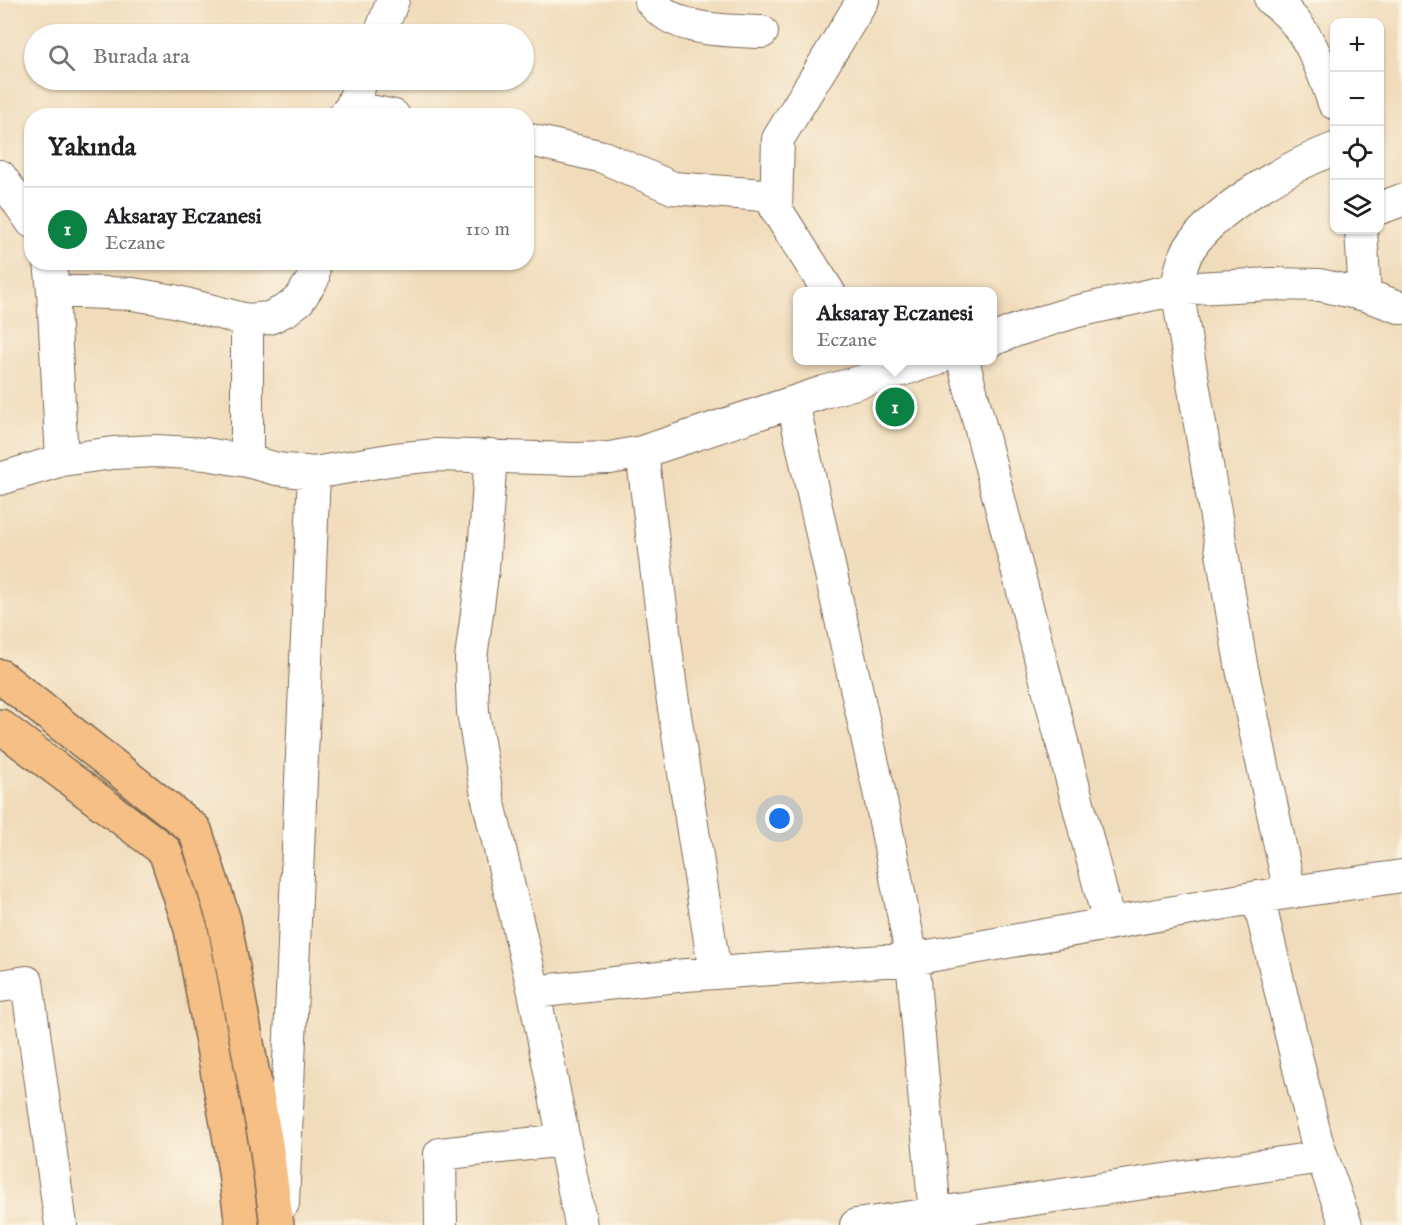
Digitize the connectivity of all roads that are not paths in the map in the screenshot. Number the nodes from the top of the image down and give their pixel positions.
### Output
1 (393, 0) edge
2 (650, 0) edge
3 (863, 0) edge
4 (1279, 2) edge
5 (384, 24) edge
6 (762, 32) dead end
7 (1330, 90) edge
8 (352, 101) edge
9 (371, 108) edge
10 (534, 141) edge
11 (1330, 151) edge
12 (0, 176) edge
13 (777, 196) junction
14 (1402, 200) edge
15 (1384, 207) edge
16 (24, 210) edge
17 (1361, 234) edge
18 (314, 270) edge
19 (52, 277) edge
20 (826, 287) edge
21 (1177, 289) junction
22 (1365, 295) junction
23 (1402, 308) edge
24 (247, 320) junction
25 (997, 338) edge
26 (903, 365) edge
27 (964, 365) edge
28 (857, 372) edge
29 (793, 403) junction
30 (642, 452) junction
31 (491, 455) junction
32 (63, 460) junction
33 (247, 461) junction
34 (314, 473) junction
35 (0, 479) edge
36 (0, 676) edge
37 (0, 726) edge
38 (1402, 876) edge
39 (1290, 892) junction
40 (1258, 897) junction
41 (1109, 924) junction
42 (912, 959) junction
43 (715, 973) junction
44 (0, 986) edge
45 (534, 992) junction
46 (563, 1140) junction
47 (1322, 1157) junction
48 (936, 1219) edge
49 (61, 1225) edge
50 (242, 1225) edge
51 (277, 1225) edge
52 (282, 1225) edge
53 (441, 1225) edge
54 (581, 1225) edge
55 (856, 1225) edge
56 (1346, 1225) edge

1 - 5 street
2 - 6 street
3 - 13 street
4 - 7 street
8 - 9 street
10 - 13 street
11 - 21 street
12 - 16 street
13 - 20 street
14 - 15 street
17 - 22 street
18 - 24 street
19 - 24 street
19 - 32 street
21 - 22 street
21 - 25 street
21 - 39 street
22 - 23 street
24 - 33 street
26 - 28 street
27 - 41 street
28 - 29 street
29 - 30 street
29 - 42 street
30 - 31 street
30 - 43 street
31 - 34 street
31 - 45 street
32 - 33 street
32 - 35 street
33 - 34 street
34 - 52 street
36 - 51 main road
37 - 50 main road
38 - 39 street
39 - 40 street
40 - 41 street
40 - 47 street
41 - 42 street
42 - 43 street
42 - 48 street
43 - 45 street
44 - 49 street
45 - 46 street
46 - 53 street
46 - 54 street
47 - 48 street
47 - 56 street
48 - 55 street

